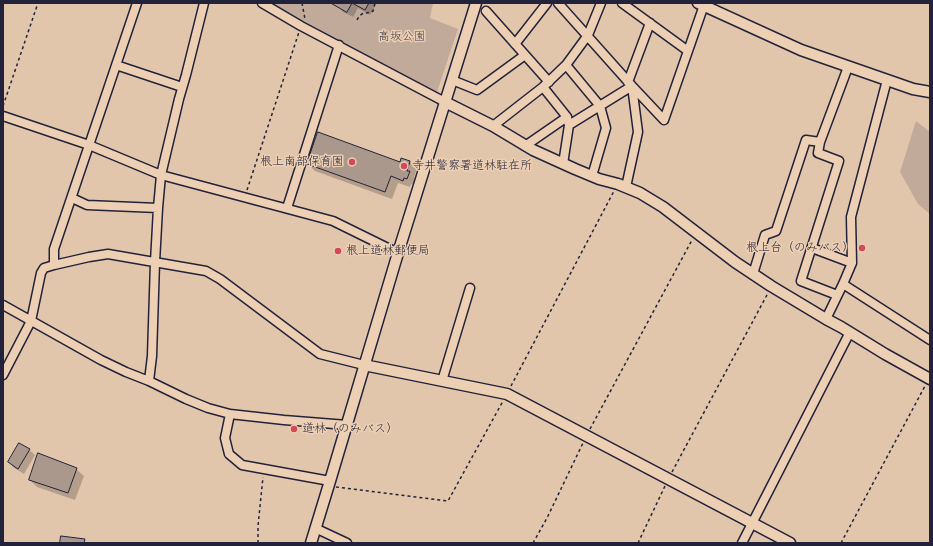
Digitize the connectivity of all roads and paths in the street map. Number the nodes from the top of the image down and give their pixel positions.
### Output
1 (38, 3) edge
2 (137, 3) edge
3 (204, 3) edge
4 (262, 3) edge
5 (302, 3) edge
6 (375, 3) edge
7 (476, 3) edge
8 (547, 3) edge
9 (558, 3) edge
10 (601, 3) edge
11 (622, 3) edge
12 (701, 4) edge
13 (486, 11) dead end
14 (357, 20) dead end
15 (650, 23) junction
16 (303, 24) junction
17 (588, 35) junction
18 (515, 44) junction
19 (340, 45) junction
20 (688, 51) junction
21 (525, 55) junction
22 (116, 65) junction
23 (566, 65) junction
24 (848, 66) junction
25 (452, 80) junction
26 (887, 80) junction
27 (630, 84) junction
28 (546, 85) junction
29 (182, 87) junction
30 (930, 92) edge
31 (445, 102) junction
32 (3, 106) edge
33 (600, 106) junction
34 (3, 116) edge
35 (568, 121) junction
36 (493, 126) junction
37 (820, 142) junction
38 (89, 145) junction
39 (525, 146) junction
40 (563, 164) junction
41 (161, 175) junction
42 (592, 176) junction
43 (622, 186) junction
44 (72, 198) junction
45 (244, 198) junction
46 (158, 208) junction
47 (287, 208) junction
48 (697, 232) junction
49 (812, 248) junction
50 (398, 253) junction
51 (155, 262) junction
52 (852, 263) junction
53 (54, 265) junction
54 (753, 274) junction
55 (843, 284) junction
56 (771, 286) junction
57 (470, 288) dead end
58 (837, 295) junction
59 (3, 305) edge
60 (826, 319) junction
61 (31, 321) junction
62 (850, 332) junction
63 (930, 340) edge
64 (364, 365) junction
65 (3, 375) edge
66 (929, 379) edge
67 (149, 381) junction
68 (442, 381) junction
69 (507, 394) junction
70 (230, 414) junction
71 (347, 425) junction
72 (586, 435) junction
73 (264, 469) junction
74 (668, 480) junction
75 (330, 484) junction
76 (752, 523) junction
77 (315, 528) junction
78 (258, 543) edge
79 (311, 543) edge
80 (347, 543) edge
81 (533, 543) edge
82 (638, 543) edge
83 (742, 543) edge
84 (790, 543) edge
85 (841, 543) edge

1 - 32 path
2 - 22 street
3 - 29 street
4 - 16 street
5 - 16 path
6 - 14 path
7 - 25 street
8 - 18 street
9 - 17 street
10 - 17 street
11 - 15 street
12 - 20 street
12 - 24 street
13 - 18 street
15 - 20 street
15 - 27 street
16 - 19 street
16 - 45 path
17 - 23 street
17 - 27 street
18 - 21 street
19 - 31 street
19 - 47 street
20 - 27 street
21 - 25 street
21 - 28 street
22 - 29 street
22 - 38 street
23 - 28 street
23 - 33 street
24 - 26 street
24 - 37 street
25 - 31 street
26 - 30 street
26 - 52 street
27 - 33 street
27 - 43 street
28 - 35 street
28 - 36 street
29 - 41 street
31 - 36 street
31 - 50 street
33 - 35 street
33 - 42 street
34 - 38 street
35 - 39 street
35 - 40 street
36 - 39 street
37 - 49 street
37 - 54 street
38 - 41 street
38 - 44 street
39 - 40 street
40 - 42 street
41 - 45 street
41 - 46 street
42 - 43 street
43 - 48 street
43 - 69 path
44 - 46 street
44 - 53 street
45 - 47 street
46 - 51 street
47 - 50 street
48 - 54 street
48 - 72 path
49 - 52 street
49 - 58 street
50 - 64 street
51 - 53 street
51 - 64 street
51 - 67 street
52 - 55 street
53 - 61 street
54 - 56 street
55 - 58 street
55 - 63 street
56 - 60 street
56 - 74 path
57 - 68 street
58 - 60 street
59 - 61 street
60 - 62 street
61 - 65 street
61 - 67 street
62 - 66 street
62 - 76 street
64 - 68 street
64 - 71 street
66 - 85 path
67 - 70 street
68 - 69 street
69 - 72 street
69 - 75 path
70 - 71 street
70 - 73 street
71 - 75 street
72 - 74 street
72 - 81 path
73 - 75 street
73 - 78 path
74 - 76 street
74 - 82 path
75 - 77 street
76 - 83 street
76 - 84 street
77 - 79 street
77 - 80 street

